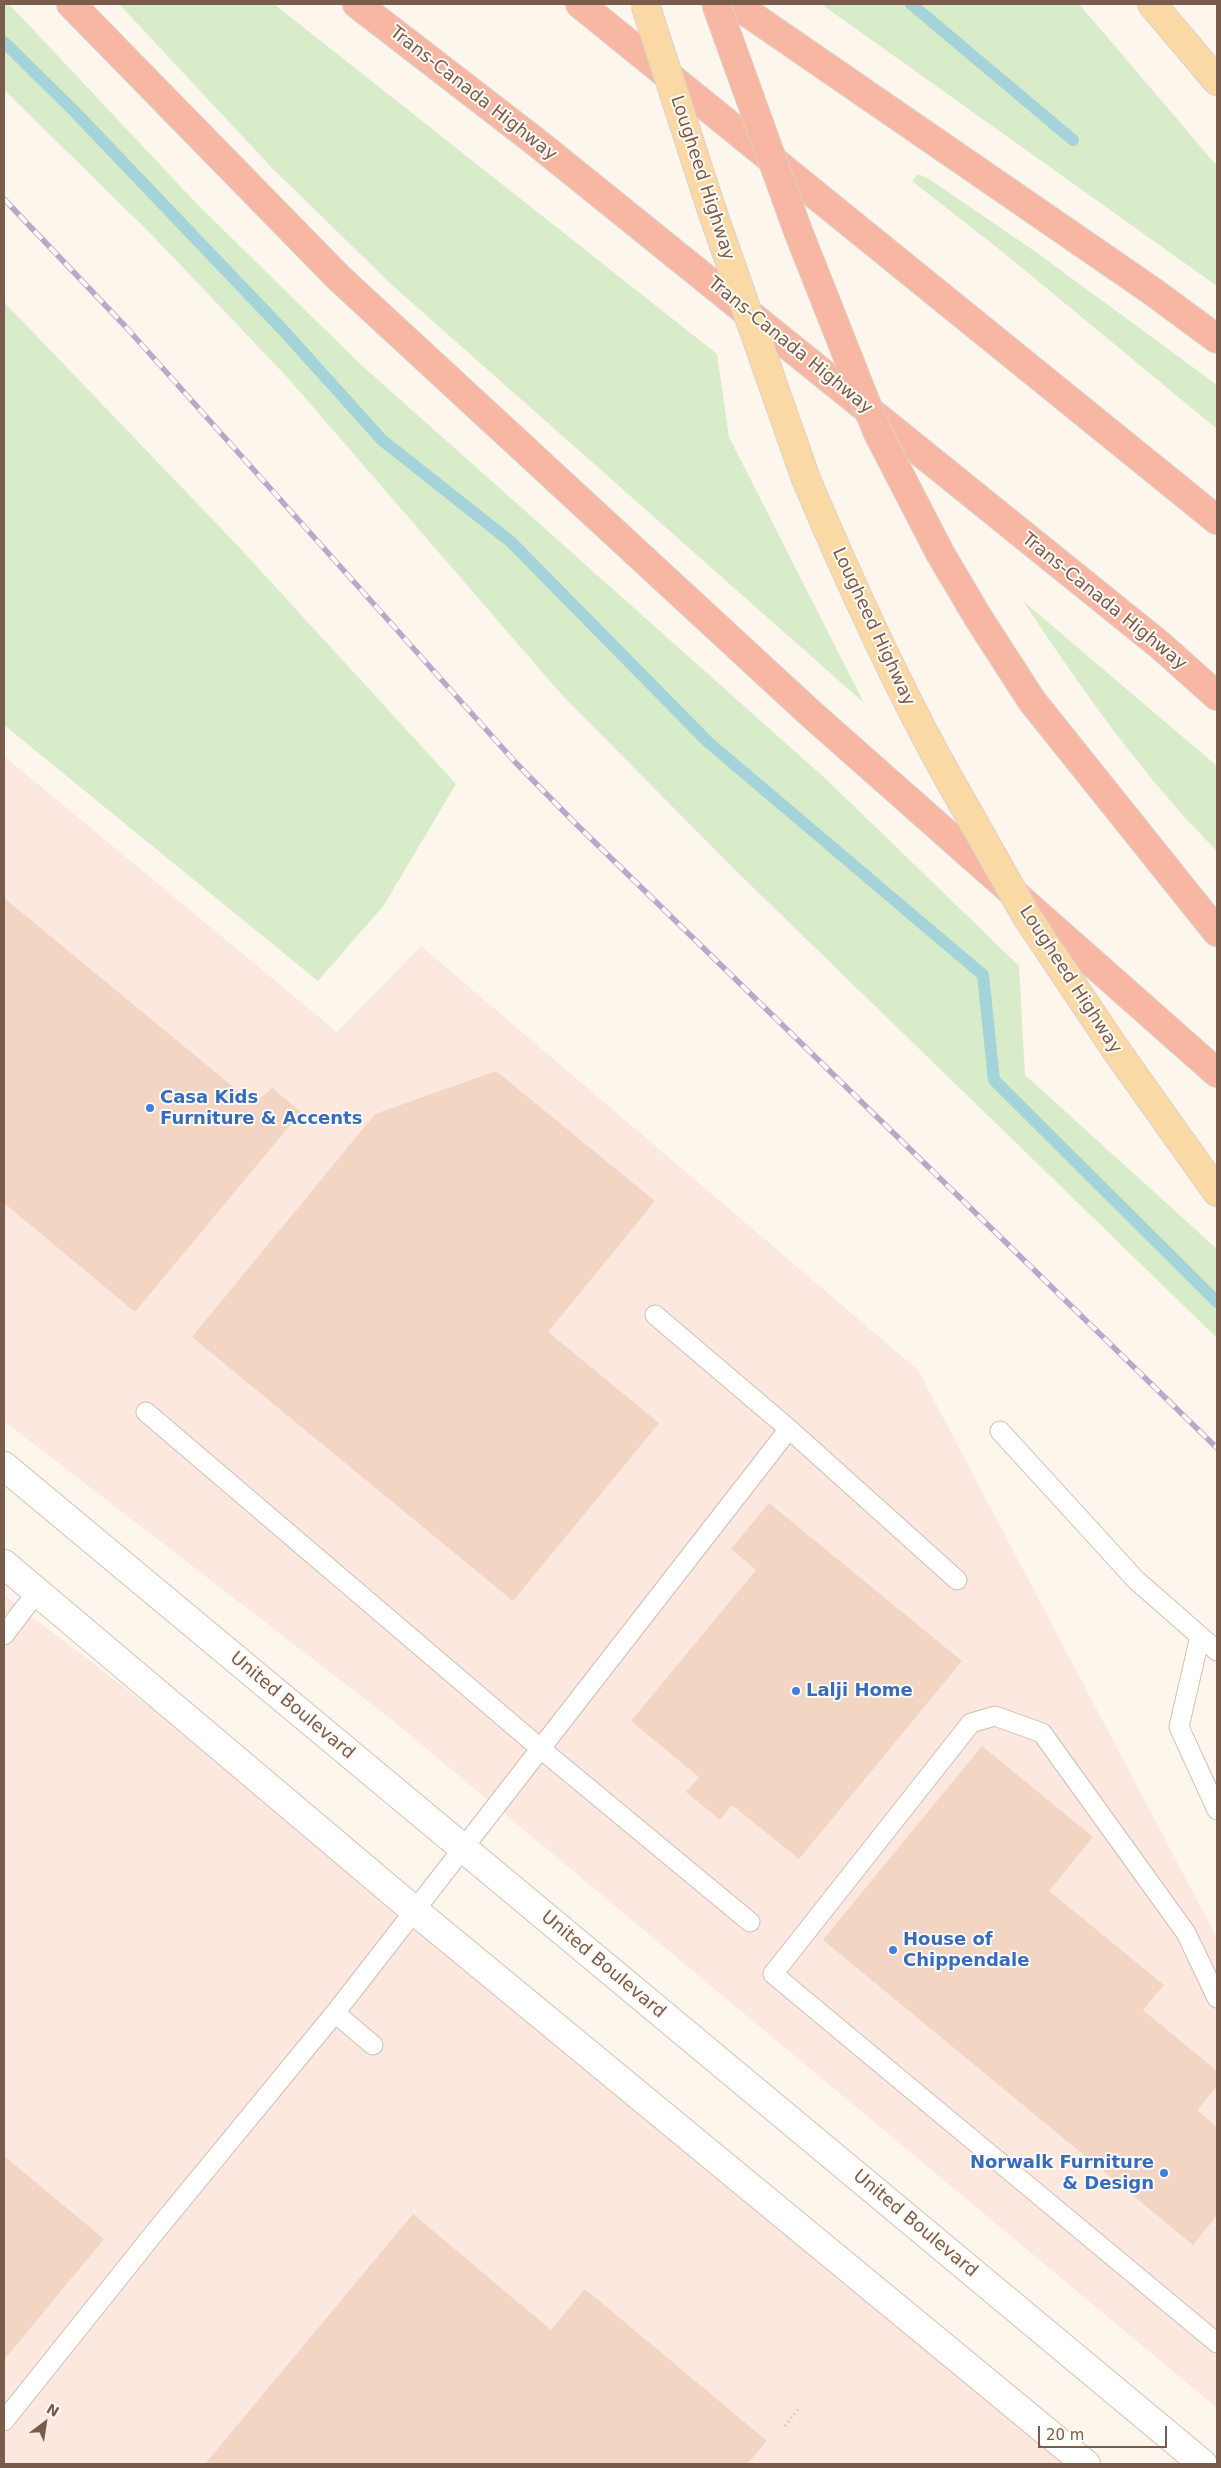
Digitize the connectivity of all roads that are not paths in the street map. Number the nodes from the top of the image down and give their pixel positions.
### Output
1 (71, 4) edge
2 (357, 4) edge
3 (580, 4) edge
4 (645, 4) edge
5 (716, 4) edge
6 (735, 4) edge
7 (1152, 4) edge
8 (1217, 81) edge
9 (1217, 339) edge
10 (1217, 520) edge
11 (1217, 696) edge
12 (1123, 817) junction
13 (1217, 911) edge
14 (1217, 932) edge
15 (1217, 1073) edge
16 (1217, 1192) edge
17 (655, 1314) dead end
18 (146, 1412) dead end
19 (789, 1430) junction
20 (1000, 1431) dead end
21 (4, 1466) edge
22 (4, 1564) edge
23 (957, 1580) dead end
24 (37, 1592) junction
25 (4, 1635) edge
26 (1200, 1636) junction
27 (1217, 1651) edge
28 (541, 1748) junction
29 (1217, 1810) edge
30 (463, 1849) junction
31 (415, 1911) junction
32 (750, 1922) dead end
33 (1217, 1998) edge
34 (335, 2013) junction
35 (373, 2045) dead end
36 (1213, 2333) edge
37 (4, 2421) edge
38 (1086, 2464) edge
39 (1203, 2464) edge

1 - 15 highway
2 - 11 highway, Trans-Canada Highway
3 - 10 highway
4 - 16 main road, Lougheed Highway, bridge
5 - 12 highway, bridge
6 - 9 highway
7 - 8 main road
12 - 13 highway
12 - 14 highway
17 - 19 lane
18 - 28 lane
19 - 23 lane
19 - 28 lane
20 - 26 lane
21 - 30 main road, United Boulevard
22 - 24 main road
24 - 25 lane
24 - 31 main road
26 - 27 lane
26 - 29 lane
28 - 30 lane
28 - 32 lane
30 - 31 lane
30 - 39 main road, United Boulevard
31 - 34 lane
31 - 38 main road
33 - 36 lane
34 - 35 lane
34 - 37 lane

